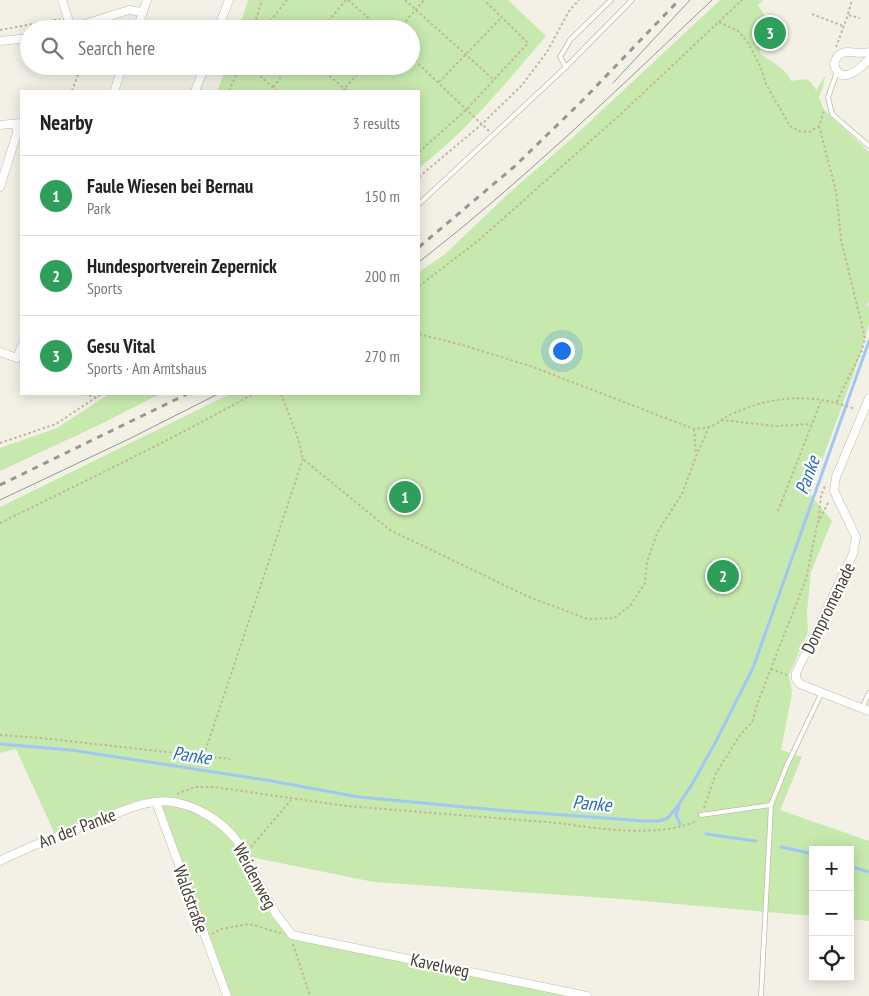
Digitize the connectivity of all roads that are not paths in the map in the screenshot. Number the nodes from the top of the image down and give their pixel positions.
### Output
1 (62, 0) edge
2 (147, 0) edge
3 (228, 0) edge
4 (611, 0) edge
5 (632, 0) edge
6 (142, 12) junction
7 (68, 20) edge
8 (96, 20) edge
9 (139, 20) edge
10 (221, 20) edge
11 (20, 39) edge
12 (0, 42) edge
13 (869, 52) edge
14 (869, 59) edge
15 (566, 67) junction
16 (837, 72) junction
17 (120, 75) edge
18 (201, 75) edge
19 (114, 90) edge
20 (196, 90) edge
21 (19, 123) edge
22 (0, 125) edge
23 (869, 146) edge
24 (0, 187) edge
25 (420, 203) edge
26 (20, 350) edge
27 (0, 352) edge
28 (869, 398) edge
29 (822, 692) junction
30 (869, 693) edge
31 (865, 709) edge
32 (159, 802) junction
33 (770, 805) junction
34 (701, 815) road end
35 (0, 861) edge
36 (292, 935) joint
37 (227, 996) edge
38 (587, 996) edge
39 (761, 996) edge

1 - 7 street
2 - 6 street
3 - 10 street
4 - 15 lane
5 - 15 lane
6 - 8 street
6 - 9 street
11 - 12 street
13 - 16 street
14 - 16 street
15 - 25 lane
16 - 23 lane
17 - 19 street
18 - 20 street
21 - 22 street
21 - 24 street
26 - 27 street
28 - 29 street, Dompromenade
29 - 31 street
29 - 33 lane
30 - 31 lane
32 - 35 street, An der Panke
32 - 36 street, Weidenweg
32 - 37 street, Waldstraße
33 - 34 lane
33 - 39 lane
36 - 38 street, Kavelweg

